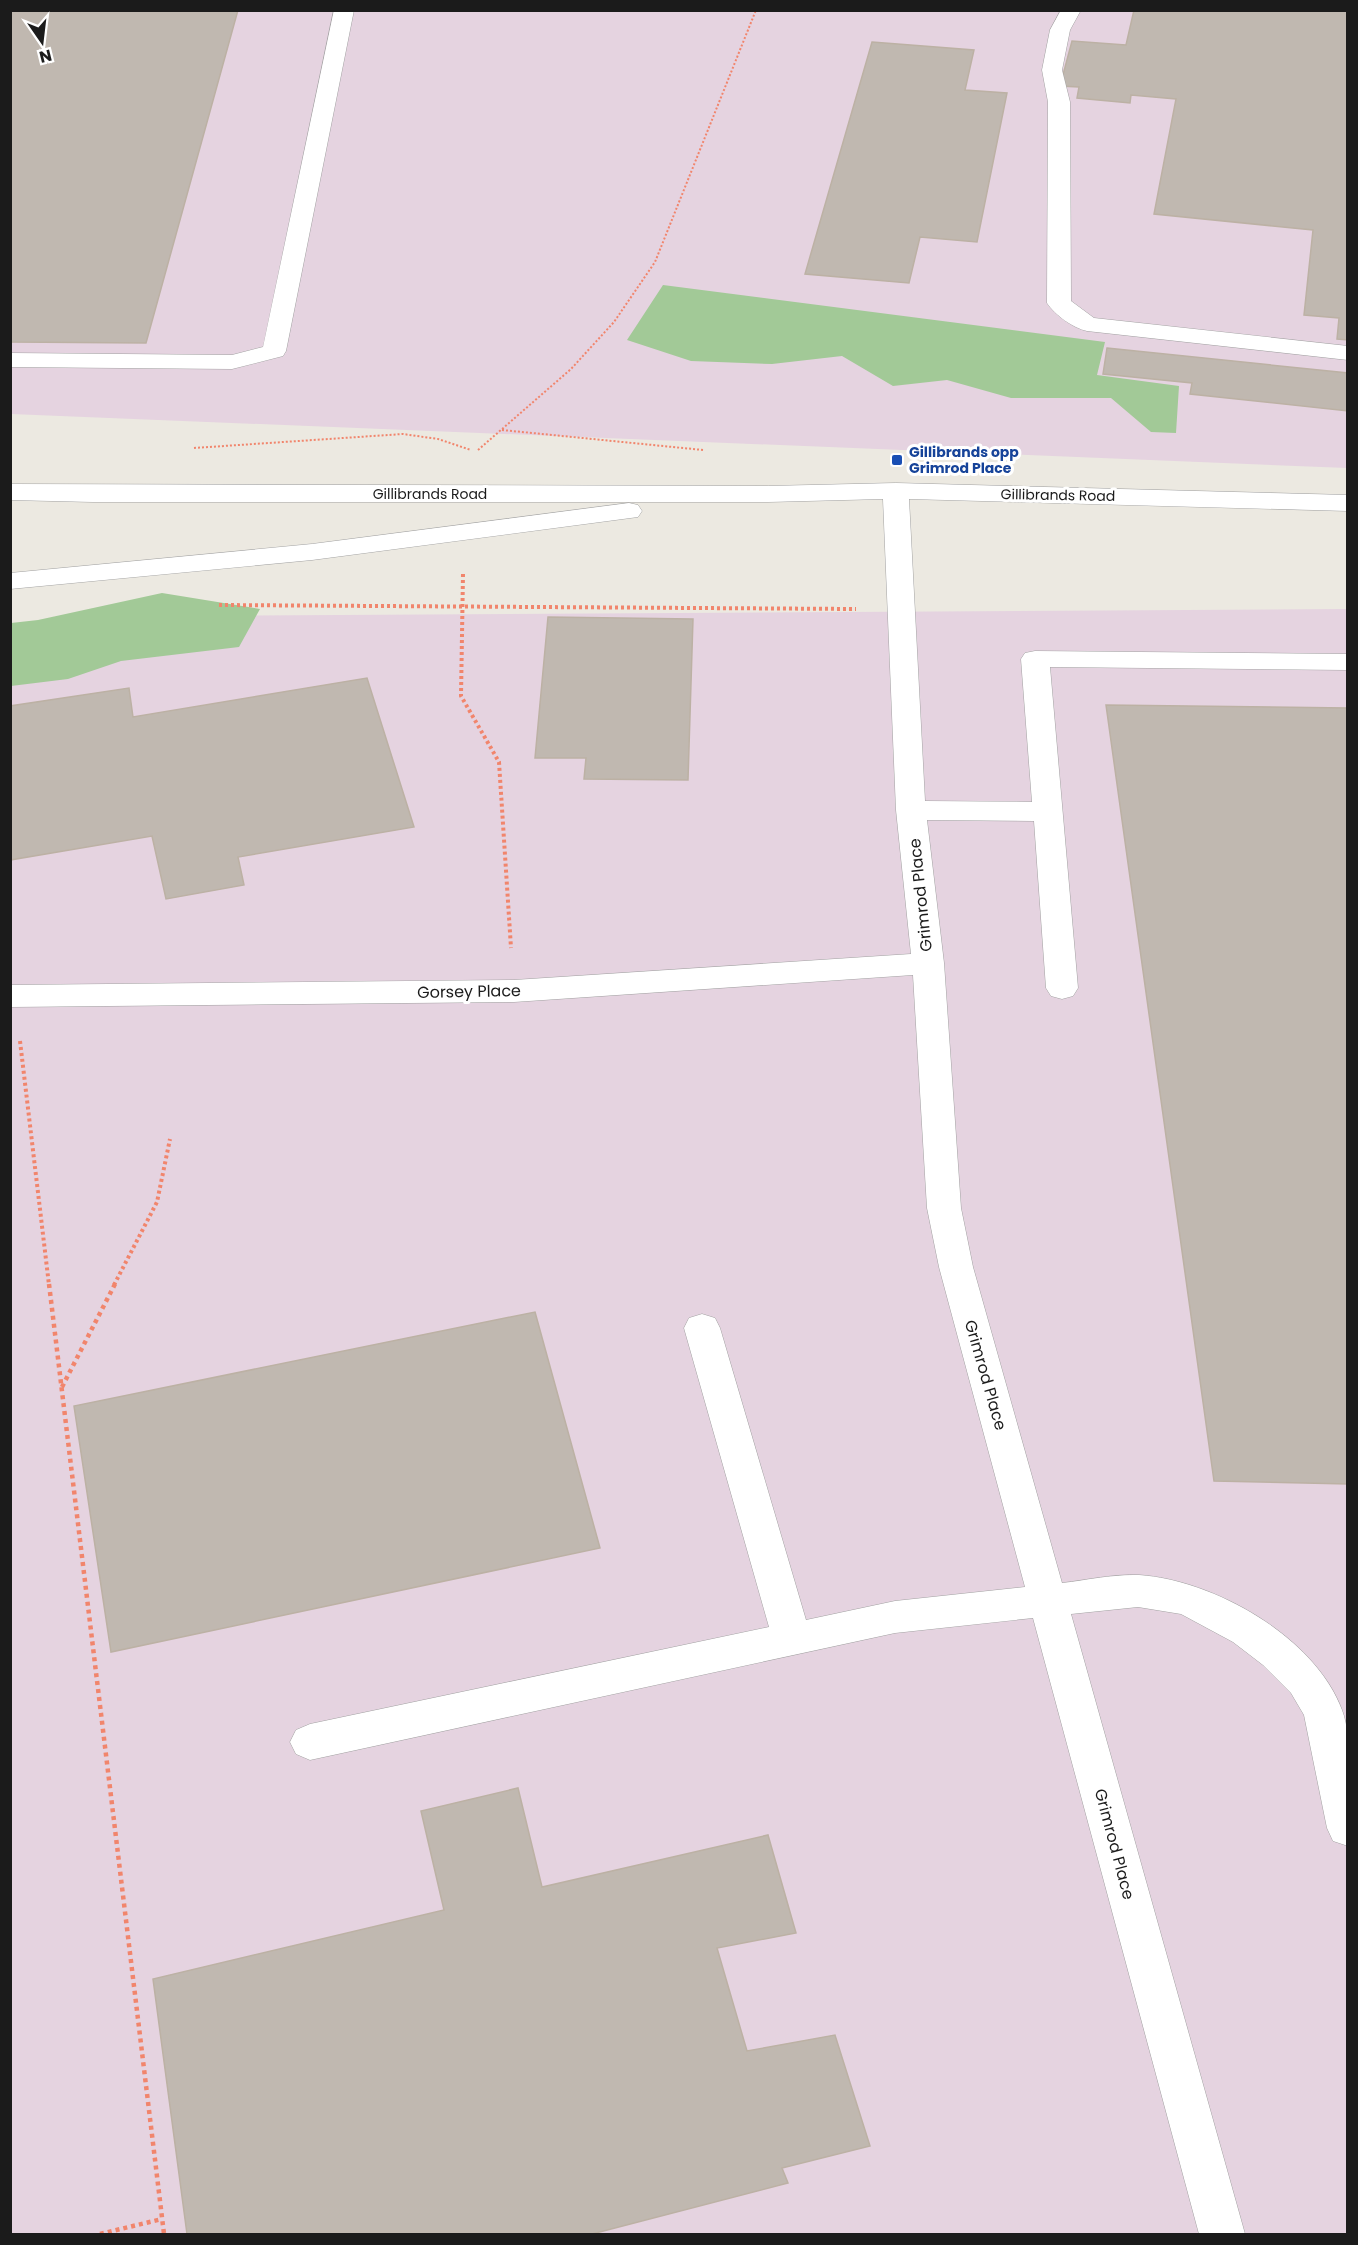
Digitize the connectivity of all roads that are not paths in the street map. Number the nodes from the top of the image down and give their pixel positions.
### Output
1 (344, 10) edge
2 (1071, 10) edge
3 (1347, 353) edge
4 (10, 360) edge
5 (896, 491) junction
6 (10, 492) edge
7 (93, 494) junction
8 (768, 494) junction
9 (10, 500) edge
10 (1347, 503) edge
11 (312, 552) junction
12 (10, 558) edge
13 (10, 581) edge
14 (1347, 662) edge
15 (911, 810) junction
16 (1048, 812) junction
17 (928, 963) junction
18 (1062, 988) dead end
19 (12, 996) edge
20 (702, 1328) dead end
21 (1048, 1600) junction
22 (792, 1638) junction
23 (310, 1742) dead end
24 (1347, 1828) edge
25 (1222, 2235) edge

1 - 4 street
2 - 3 street
5 - 8 street, Gillibrands Road
5 - 10 street, Gillibrands Road
5 - 15 street, Grimrod Place
6 - 7 street, Gillibrands Road
7 - 8 street, Gillibrands Road
7 - 9 street, Gillibrands Road
8 - 11 street, Gillibrands Road
11 - 12 street, Gillibrands Road
11 - 13 street, Gillibrands Road
14 - 16 street
15 - 16 street
15 - 17 street, Grimrod Place
16 - 18 street
17 - 19 street, Gorsey Place
17 - 21 street, Grimrod Place
20 - 22 street
21 - 22 street
21 - 24 street
21 - 25 street, Grimrod Place
22 - 23 street

